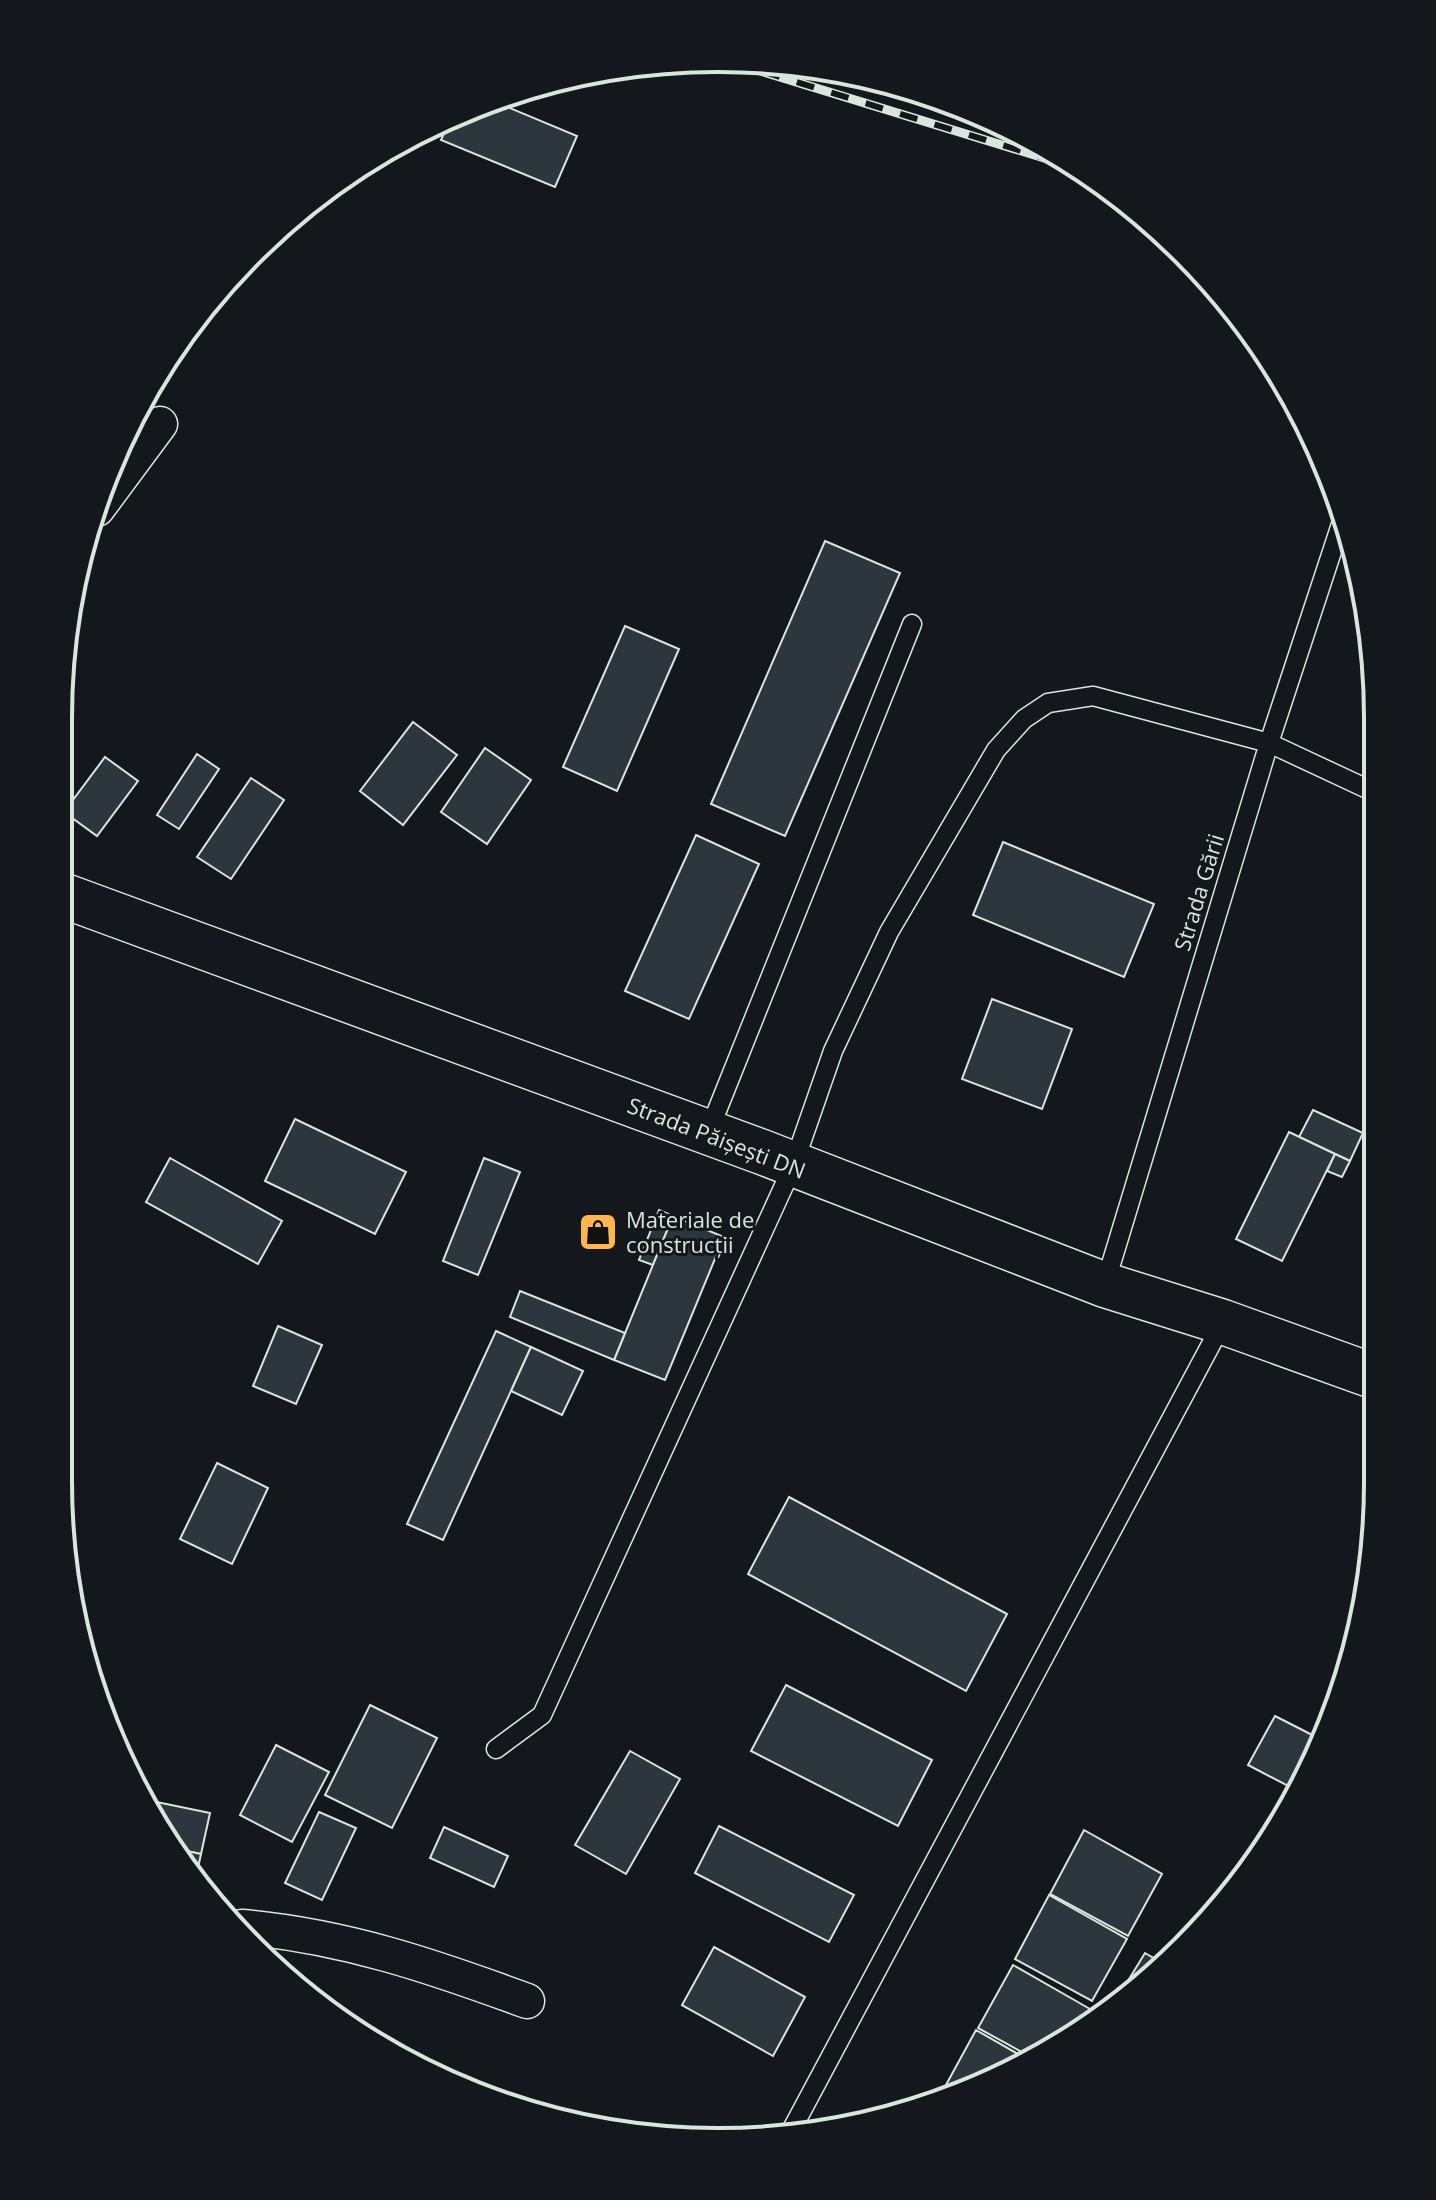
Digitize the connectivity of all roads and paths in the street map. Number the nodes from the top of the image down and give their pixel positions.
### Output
1 (160, 424) dead end
2 (117, 483) edge
3 (1337, 535) edge
4 (912, 624) dead end
5 (1269, 743) junction
6 (1364, 787) edge
7 (72, 899) edge
8 (708, 1133) junction
9 (793, 1166) junction
10 (1105, 1285) junction
11 (1223, 1322) junction
12 (1364, 1373) edge
13 (496, 1749) dead end
14 (251, 1928) edge
15 (527, 2001) dead end
16 (795, 2123) edge

1 - 2 street
3 - 5 lane, Strada Gării
4 - 8 lane
5 - 6 lane
5 - 9 lane
5 - 10 lane, Strada Gării
7 - 8 main road, Strada Păișești DN
8 - 9 main road, Strada Păișești DN
9 - 10 main road, Strada Păișești DN
9 - 13 lane
10 - 11 main road, Strada Păișești DN
11 - 12 main road, Strada Păișești DN
11 - 16 lane
14 - 15 street

